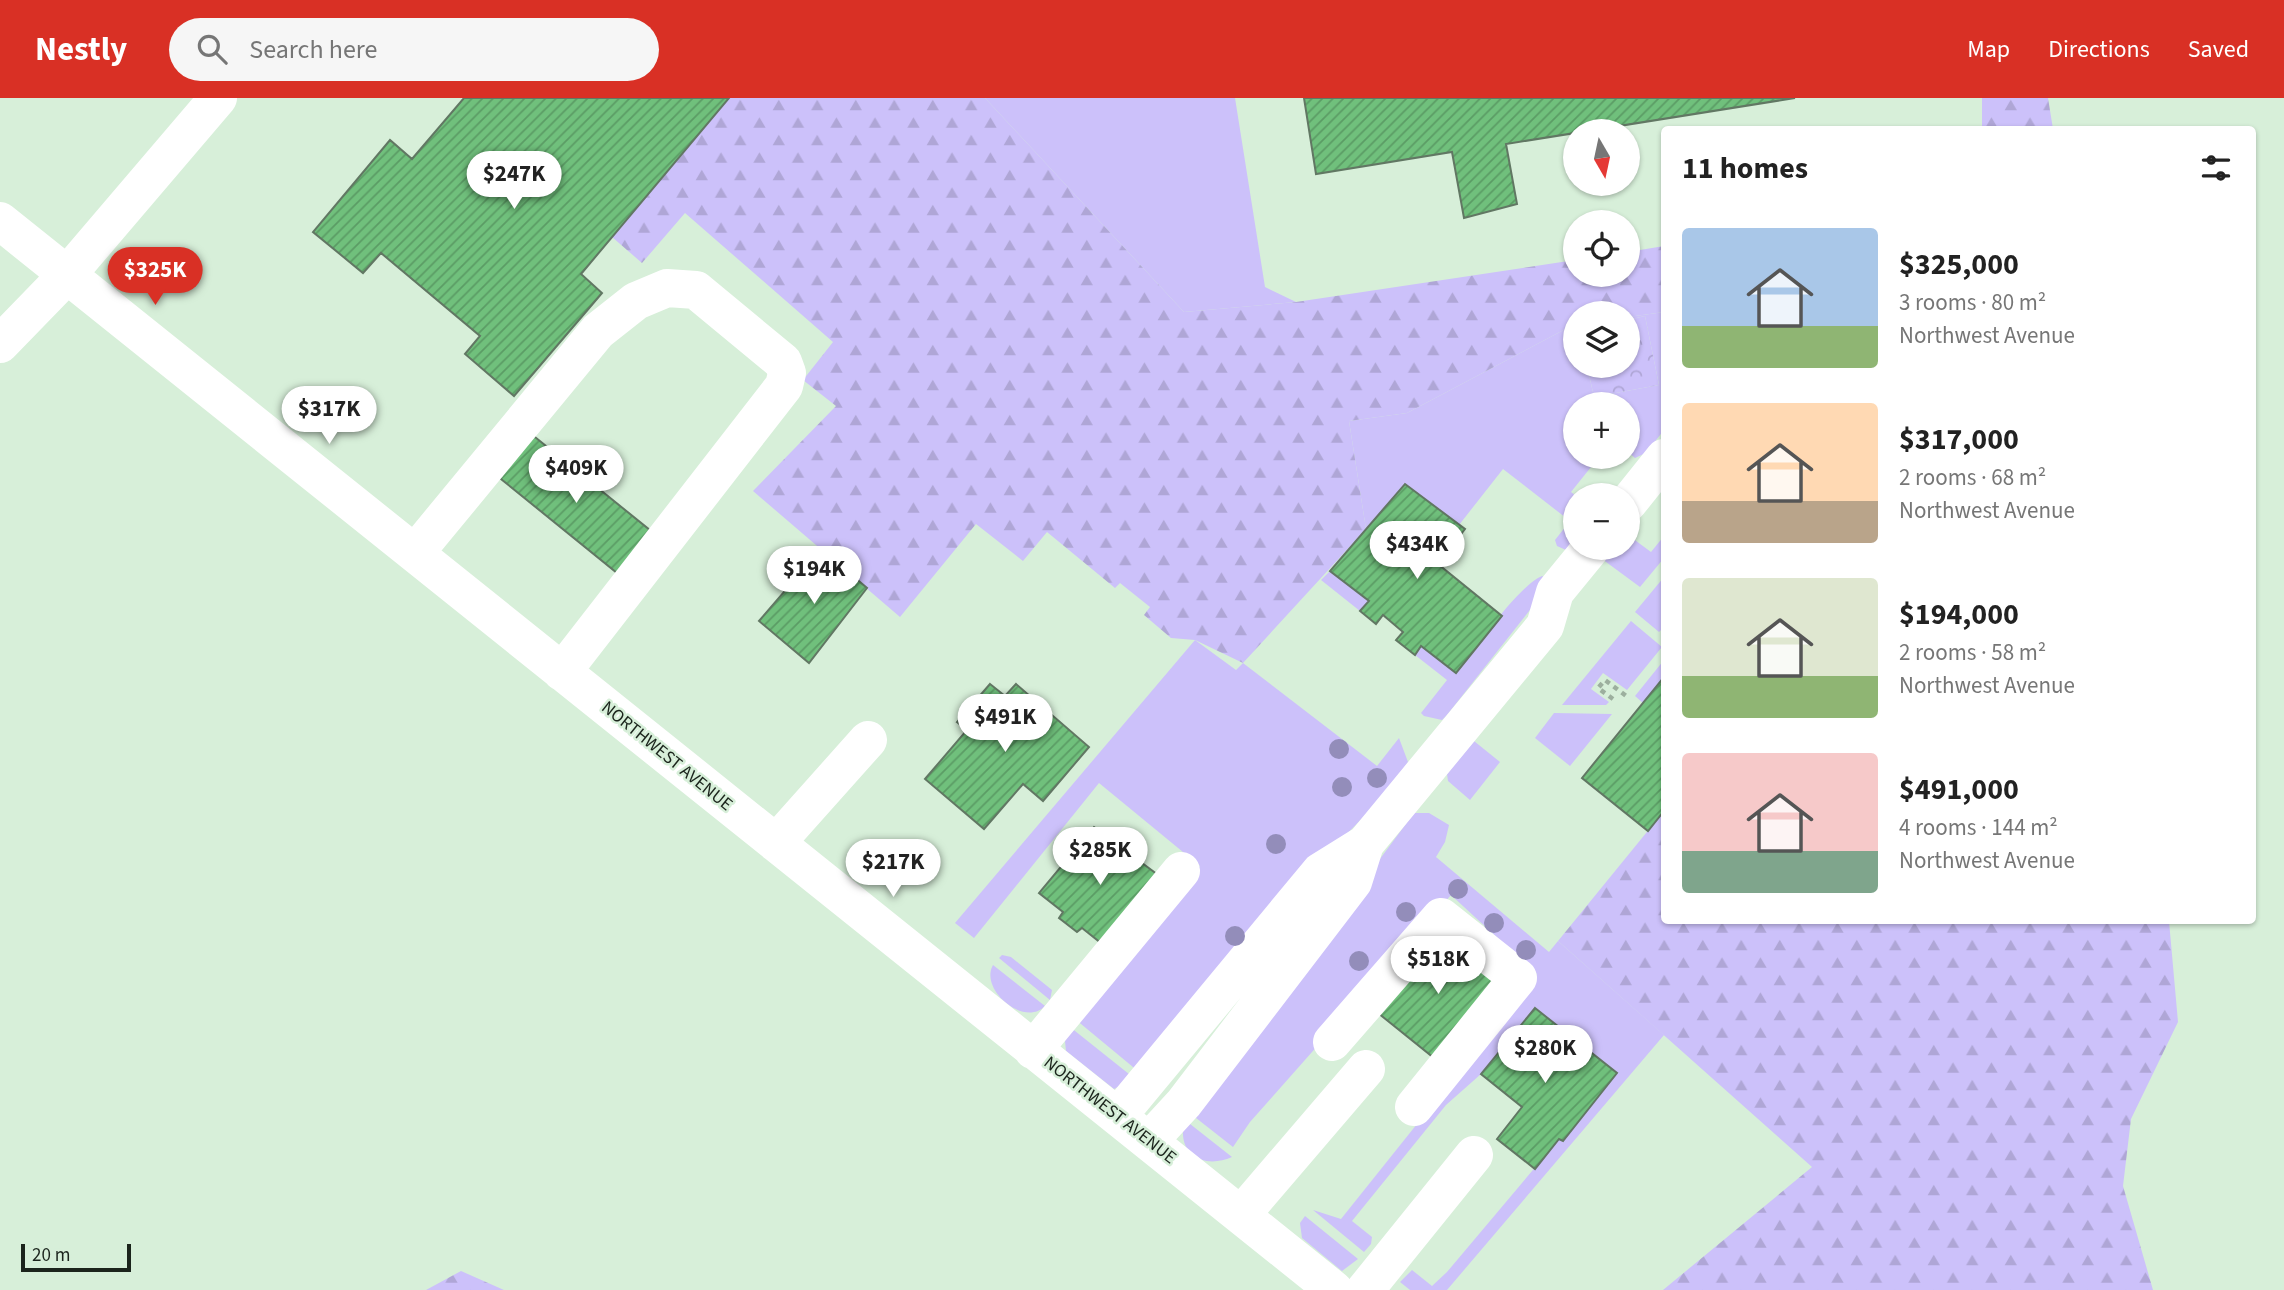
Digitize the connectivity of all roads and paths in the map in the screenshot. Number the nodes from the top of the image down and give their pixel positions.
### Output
1 (218, 98) edge
2 (0, 221) edge
3 (67, 275) junction
4 (0, 344) edge
5 (1661, 462) edge
6 (1640, 488) edge
7 (415, 553) junction
8 (1581, 560) edge
9 (562, 672) junction
10 (1629, 698) dead end
11 (1613, 699) dead end
12 (868, 740) dead end
13 (776, 843) junction
14 (1366, 844) junction
15 (1181, 871) dead end
16 (1332, 1042) dead end
17 (1033, 1049) junction
18 (1366, 1069) dead end
19 (1414, 1107) dead end
20 (1118, 1116) junction
21 (1149, 1141) junction
22 (1474, 1155) dead end
23 (1241, 1215) junction
24 (1334, 1290) edge
25 (1365, 1290) edge

1 - 3 street
2 - 3 street, NORTHWEST AVENUE
3 - 4 street
3 - 7 street, NORTHWEST AVENUE
5 - 6 street
7 - 9 street, NORTHWEST AVENUE
7 - 9 street
8 - 14 street
9 - 13 street, NORTHWEST AVENUE
10 - 11 path
12 - 13 street
13 - 17 street, NORTHWEST AVENUE
14 - 20 street
14 - 21 street
15 - 17 street
16 - 19 street
17 - 20 street, NORTHWEST AVENUE
18 - 23 street
20 - 21 street, NORTHWEST AVENUE
21 - 23 street, NORTHWEST AVENUE
22 - 25 street
23 - 24 street, NORTHWEST AVENUE

